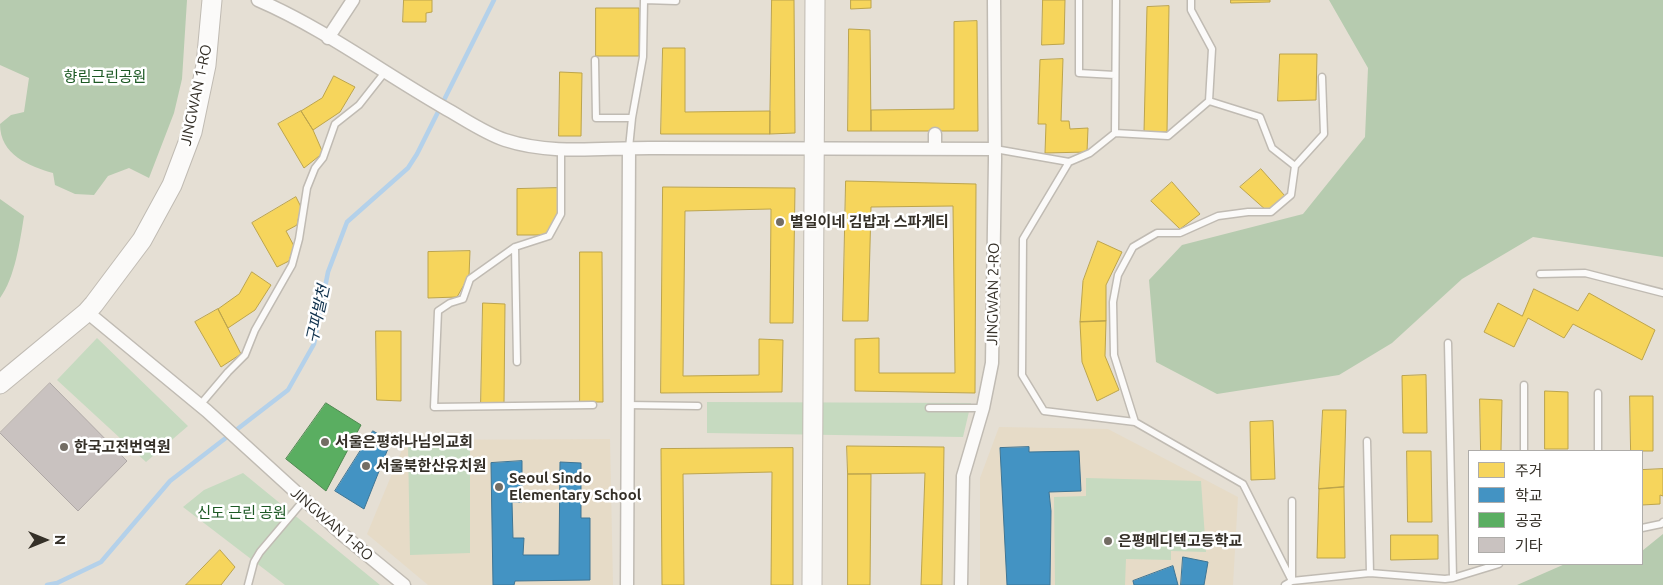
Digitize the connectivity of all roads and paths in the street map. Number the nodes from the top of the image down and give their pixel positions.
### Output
1 (212, 0) edge
2 (258, 0) edge
3 (353, 0) edge
4 (815, 0) edge
5 (994, 0) edge
6 (1079, 0) edge
7 (1116, 0) edge
8 (1191, 0) edge
9 (676, 1) edge
10 (328, 38) junction
11 (595, 60) dead end
12 (385, 72) junction
13 (1116, 74) junction
14 (1322, 77) dead end
15 (1209, 101) junction
16 (632, 118) junction
17 (1115, 133) junction
18 (935, 134) dead end
19 (629, 148) junction
20 (935, 149) junction
21 (995, 149) junction
22 (560, 150) junction
23 (814, 150) junction
24 (1069, 162) junction
25 (1295, 166) junction
26 (515, 247) junction
27 (1540, 274) dead end
28 (1663, 293) edge
29 (87, 312) junction
30 (1448, 342) dead end
31 (517, 362) dead end
32 (0, 384) edge
33 (1524, 384) dead end
34 (1598, 393) dead end
35 (594, 405) dead end
36 (627, 405) junction
37 (698, 406) dead end
38 (204, 408) junction
39 (929, 408) dead end
40 (983, 408) junction
41 (1135, 422) junction
42 (1367, 441) dead end
43 (1524, 450) edge
44 (1598, 450) edge
45 (304, 500) junction
46 (1292, 501) dead end
47 (1663, 522) edge
48 (1643, 528) edge
49 (1496, 565) edge
50 (1370, 573) junction
51 (1453, 578) junction
52 (1292, 581) junction
53 (248, 585) edge
54 (404, 585) edge
55 (627, 585) edge
56 (812, 585) edge
57 (961, 585) edge
58 (1285, 585) edge

1 - 29 street, JINGWAN 1-RO
2 - 10 street
3 - 10 street
4 - 23 street
5 - 21 street, JINGWAN 2-RO
6 - 13 lane
7 - 13 lane
8 - 15 lane
9 - 16 lane
10 - 12 street
11 - 16 lane
12 - 22 street
12 - 38 lane
13 - 17 lane
14 - 25 lane
15 - 17 lane
15 - 25 lane
16 - 19 lane
17 - 24 lane
18 - 20 street
19 - 22 street
19 - 23 street
19 - 36 street
20 - 21 street
20 - 23 street
21 - 24 lane
21 - 40 street, JINGWAN 2-RO
22 - 26 lane
23 - 56 street
24 - 41 lane
25 - 41 lane
26 - 31 lane
26 - 35 lane
27 - 28 lane
29 - 32 street, JINGWAN 1-RO
29 - 38 street
30 - 51 lane
33 - 43 lane
34 - 44 lane
36 - 37 lane
36 - 55 street
38 - 45 street, JINGWAN 1-RO
39 - 40 lane
40 - 57 street, JINGWAN 2-RO
41 - 52 lane
42 - 50 lane
45 - 53 lane
45 - 54 street, JINGWAN 1-RO
46 - 52 lane
47 - 48 lane
49 - 51 lane
50 - 51 lane
50 - 52 lane
52 - 58 lane

